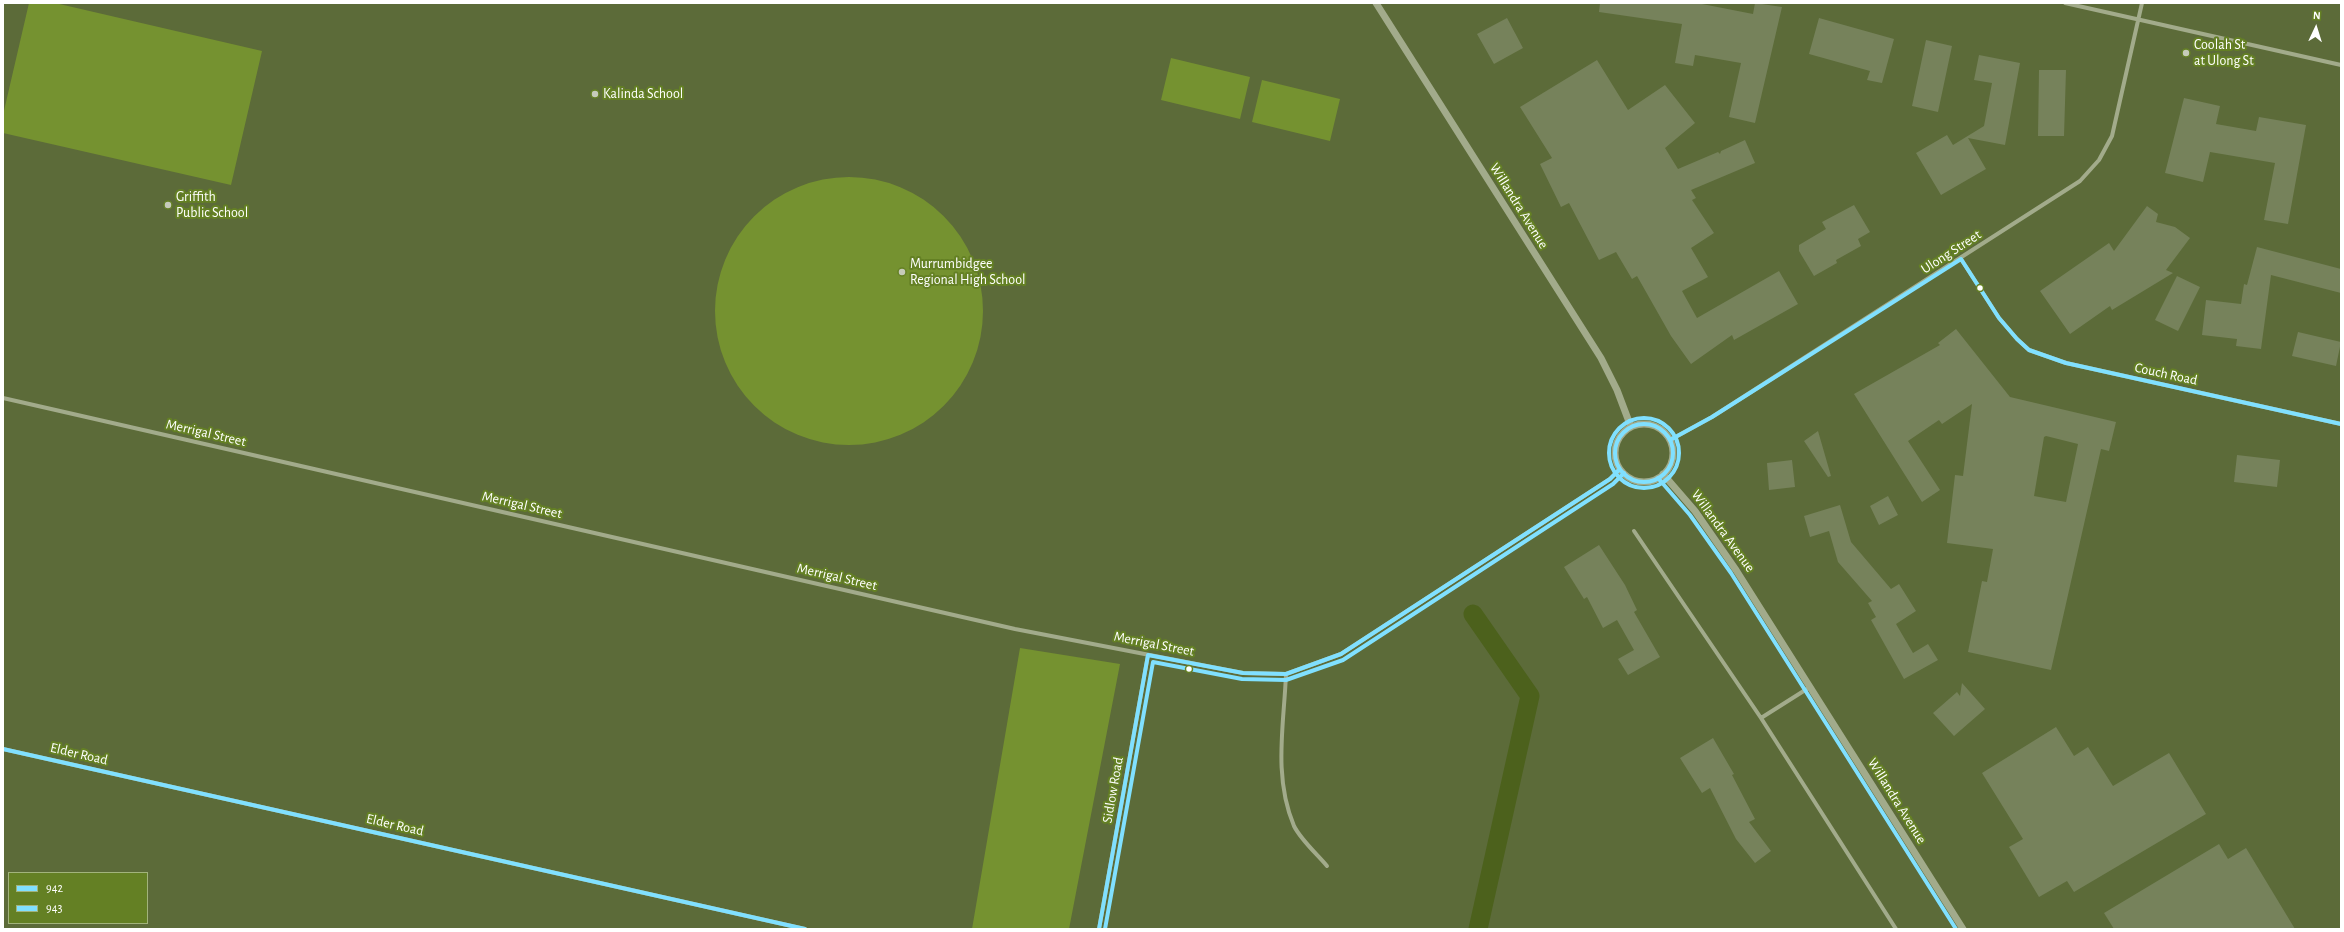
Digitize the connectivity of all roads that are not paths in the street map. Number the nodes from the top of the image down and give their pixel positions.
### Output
1 (1376, 3) edge
2 (2065, 3) edge
3 (2142, 3) edge
4 (2138, 19) junction
5 (2341, 65) edge
6 (1961, 259) junction
7 (3, 398) edge
8 (2341, 424) edge
9 (1631, 427) junction
10 (1670, 440) junction
11 (1620, 469) junction
12 (1663, 474) junction
13 (1634, 531) dead end
14 (1148, 654) junction
15 (1286, 674) junction
16 (1810, 687) junction
17 (1761, 718) junction
18 (3, 749) edge
19 (1327, 866) dead end
20 (805, 929) edge
21 (1099, 929) edge
22 (1896, 929) edge
23 (1963, 929) edge

1 - 9 street, Willandra Avenue
2 - 4 street
3 - 4 street, Ulong Street
4 - 5 street
4 - 6 street, Ulong Street
6 - 8 street, Couch Road
6 - 10 street, Ulong Street
7 - 14 street, Merrigal Street
9 - 10 street
9 - 11 street
10 - 12 street
11 - 12 street
11 - 15 street, Merrigal Street
12 - 16 street, Willandra Avenue
13 - 17 street
14 - 15 street, Merrigal Street
14 - 21 street, Sidlow Road
15 - 19 street
16 - 17 street
16 - 23 street, Willandra Avenue
17 - 22 street
18 - 20 street, Elder Road

